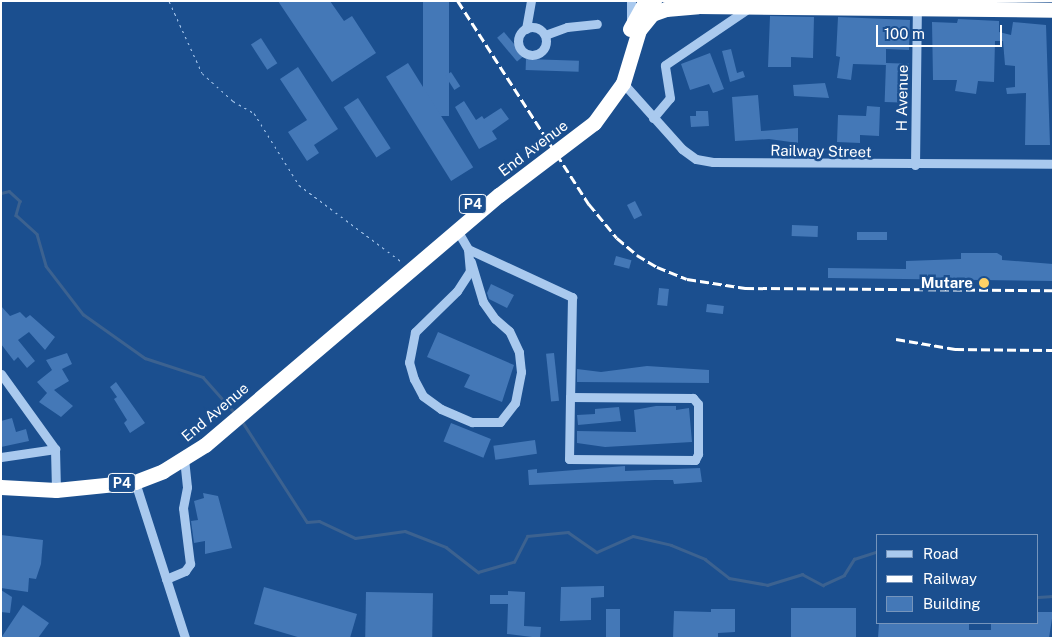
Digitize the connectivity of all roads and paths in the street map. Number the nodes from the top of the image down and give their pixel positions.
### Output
1 (169, 1) edge
2 (531, 1) edge
3 (645, 5) edge
4 (917, 5) edge
5 (749, 8) junction
6 (1053, 10) edge
7 (598, 24) dead end
8 (526, 28) junction
9 (545, 34) junction
10 (623, 83) junction
11 (653, 118) junction
12 (1053, 164) edge
13 (915, 165) junction
14 (457, 230) junction
15 (468, 249) junction
16 (470, 262) junction
17 (404, 264) junction
18 (1, 374) edge
19 (274, 386) junction
20 (570, 397) junction
21 (55, 449) junction
22 (1, 457) edge
23 (184, 460) junction
24 (135, 482) junction
25 (1, 486) edge
26 (56, 490) junction
27 (166, 579) junction
28 (185, 638) edge

1 - 17 path
2 - 8 street
3 - 5 highway
3 - 10 highway, End Avenue / P4
3 - 17 highway, End Avenue / P4
4 - 5 highway
4 - 6 highway
4 - 13 street, H Avenue
5 - 11 street
7 - 9 street
8 - 9 street
8 - 9 street
10 - 11 street, Railway Street
10 - 14 highway, End Avenue / P4
11 - 13 street, Railway Street
12 - 13 street, Railway Street
14 - 15 street
14 - 19 highway, End Avenue / P4
15 - 16 street
15 - 20 street
16 - 16 street
17 - 19 highway, End Avenue / P4
18 - 21 street
19 - 23 highway, End Avenue / P4
20 - 20 street
21 - 22 street
21 - 26 street
23 - 24 highway, End Avenue / P4
23 - 27 street
24 - 26 highway, End Avenue / P4
24 - 27 street
25 - 26 highway, End Avenue / P4
27 - 28 street

